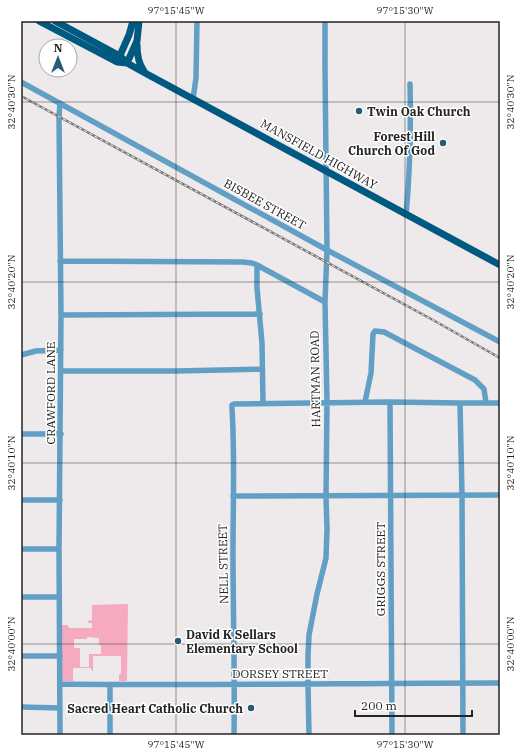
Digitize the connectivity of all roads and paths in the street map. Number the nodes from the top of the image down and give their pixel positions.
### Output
1 (38, 21) edge
2 (55, 21) edge
3 (133, 21) edge
4 (139, 21) edge
5 (197, 21) edge
6 (325, 21) edge
7 (129, 35) junction
8 (137, 41) junction
9 (106, 49) junction
10 (119, 59) junction
11 (127, 63) junction
12 (145, 73) junction
13 (21, 82) edge
14 (410, 84) dead end
15 (193, 98) junction
16 (60, 103) junction
17 (326, 170) junction
18 (406, 215) junction
19 (327, 250) junction
20 (60, 261) junction
21 (257, 265) junction
22 (500, 265) edge
23 (324, 302) junction
24 (260, 314) junction
25 (61, 315) junction
26 (500, 342) edge
27 (61, 350) junction
28 (21, 355) edge
29 (262, 369) junction
30 (61, 371) junction
31 (327, 402) junction
32 (365, 402) junction
33 (390, 402) junction
34 (263, 403) junction
35 (460, 403) junction
36 (486, 403) junction
37 (500, 403) edge
38 (21, 434) edge
39 (61, 434) junction
40 (462, 495) junction
41 (500, 495) edge
42 (233, 496) junction
43 (326, 496) junction
44 (390, 496) junction
45 (21, 500) edge
46 (60, 500) junction
47 (21, 549) edge
48 (59, 549) junction
49 (21, 597) edge
50 (59, 597) junction
51 (21, 656) edge
52 (60, 656) junction
53 (392, 683) junction
54 (462, 683) junction
55 (500, 683) edge
56 (60, 684) junction
57 (234, 684) junction
58 (110, 685) junction
59 (308, 685) junction
60 (21, 707) edge
61 (60, 708) junction
62 (60, 735) edge
63 (110, 735) edge
64 (234, 735) edge
65 (309, 735) edge
66 (392, 735) edge
67 (463, 735) edge

1 - 10 main road, MANSFIELD HIGHWAY
2 - 9 main road, MANSFIELD HIGHWAY
3 - 7 main road
4 - 8 main road
5 - 15 street
6 - 17 street, HARTMAN ROAD
7 - 9 main road
7 - 10 main road
8 - 11 main road
8 - 12 main road
9 - 10 main road, MANSFIELD HIGHWAY
10 - 11 main road, MANSFIELD HIGHWAY
11 - 12 main road, MANSFIELD HIGHWAY
12 - 15 main road, MANSFIELD HIGHWAY
13 - 16 street, BISBEE STREET
14 - 18 street
15 - 17 main road, MANSFIELD HIGHWAY
16 - 19 street, BISBEE STREET
16 - 20 street, CRAWFORD LANE
17 - 18 main road, MANSFIELD HIGHWAY
17 - 19 street, HARTMAN ROAD
18 - 22 main road, MANSFIELD HIGHWAY
19 - 23 street, HARTMAN ROAD
19 - 26 street, BISBEE STREET
20 - 21 street
20 - 25 street, CRAWFORD LANE
21 - 23 street
21 - 24 street
23 - 31 street, HARTMAN ROAD
24 - 25 street
24 - 29 street
25 - 27 street, CRAWFORD LANE
27 - 28 street
27 - 30 street, CRAWFORD LANE
29 - 30 street
29 - 34 street
30 - 39 street, CRAWFORD LANE
31 - 32 street
31 - 34 street
31 - 43 street, HARTMAN ROAD
32 - 33 street
32 - 36 street
33 - 35 street
33 - 44 street, GRIGGS STREET
34 - 42 street, NELL STREET
35 - 36 street
35 - 40 street
36 - 37 street
38 - 39 street
39 - 46 street, CRAWFORD LANE
40 - 41 street
40 - 44 street
40 - 54 street
42 - 43 street
42 - 57 street, NELL STREET
43 - 44 street
43 - 59 street, HARTMAN ROAD
44 - 53 street, GRIGGS STREET
45 - 46 street
46 - 48 street, CRAWFORD LANE
47 - 48 street
48 - 50 street, CRAWFORD LANE
49 - 50 street
50 - 52 street, CRAWFORD LANE
51 - 52 street
52 - 56 street, CRAWFORD LANE
53 - 54 street, DORSEY STREET
53 - 59 street, DORSEY STREET
53 - 66 street, GRIGGS STREET
54 - 55 street, DORSEY STREET
54 - 67 street
56 - 58 street, DORSEY STREET
56 - 61 street, CRAWFORD LANE
57 - 58 street, DORSEY STREET
57 - 59 street, DORSEY STREET
57 - 64 street, NELL STREET
58 - 63 street
59 - 65 street, HARTMAN ROAD
60 - 61 street
61 - 62 street, CRAWFORD LANE

